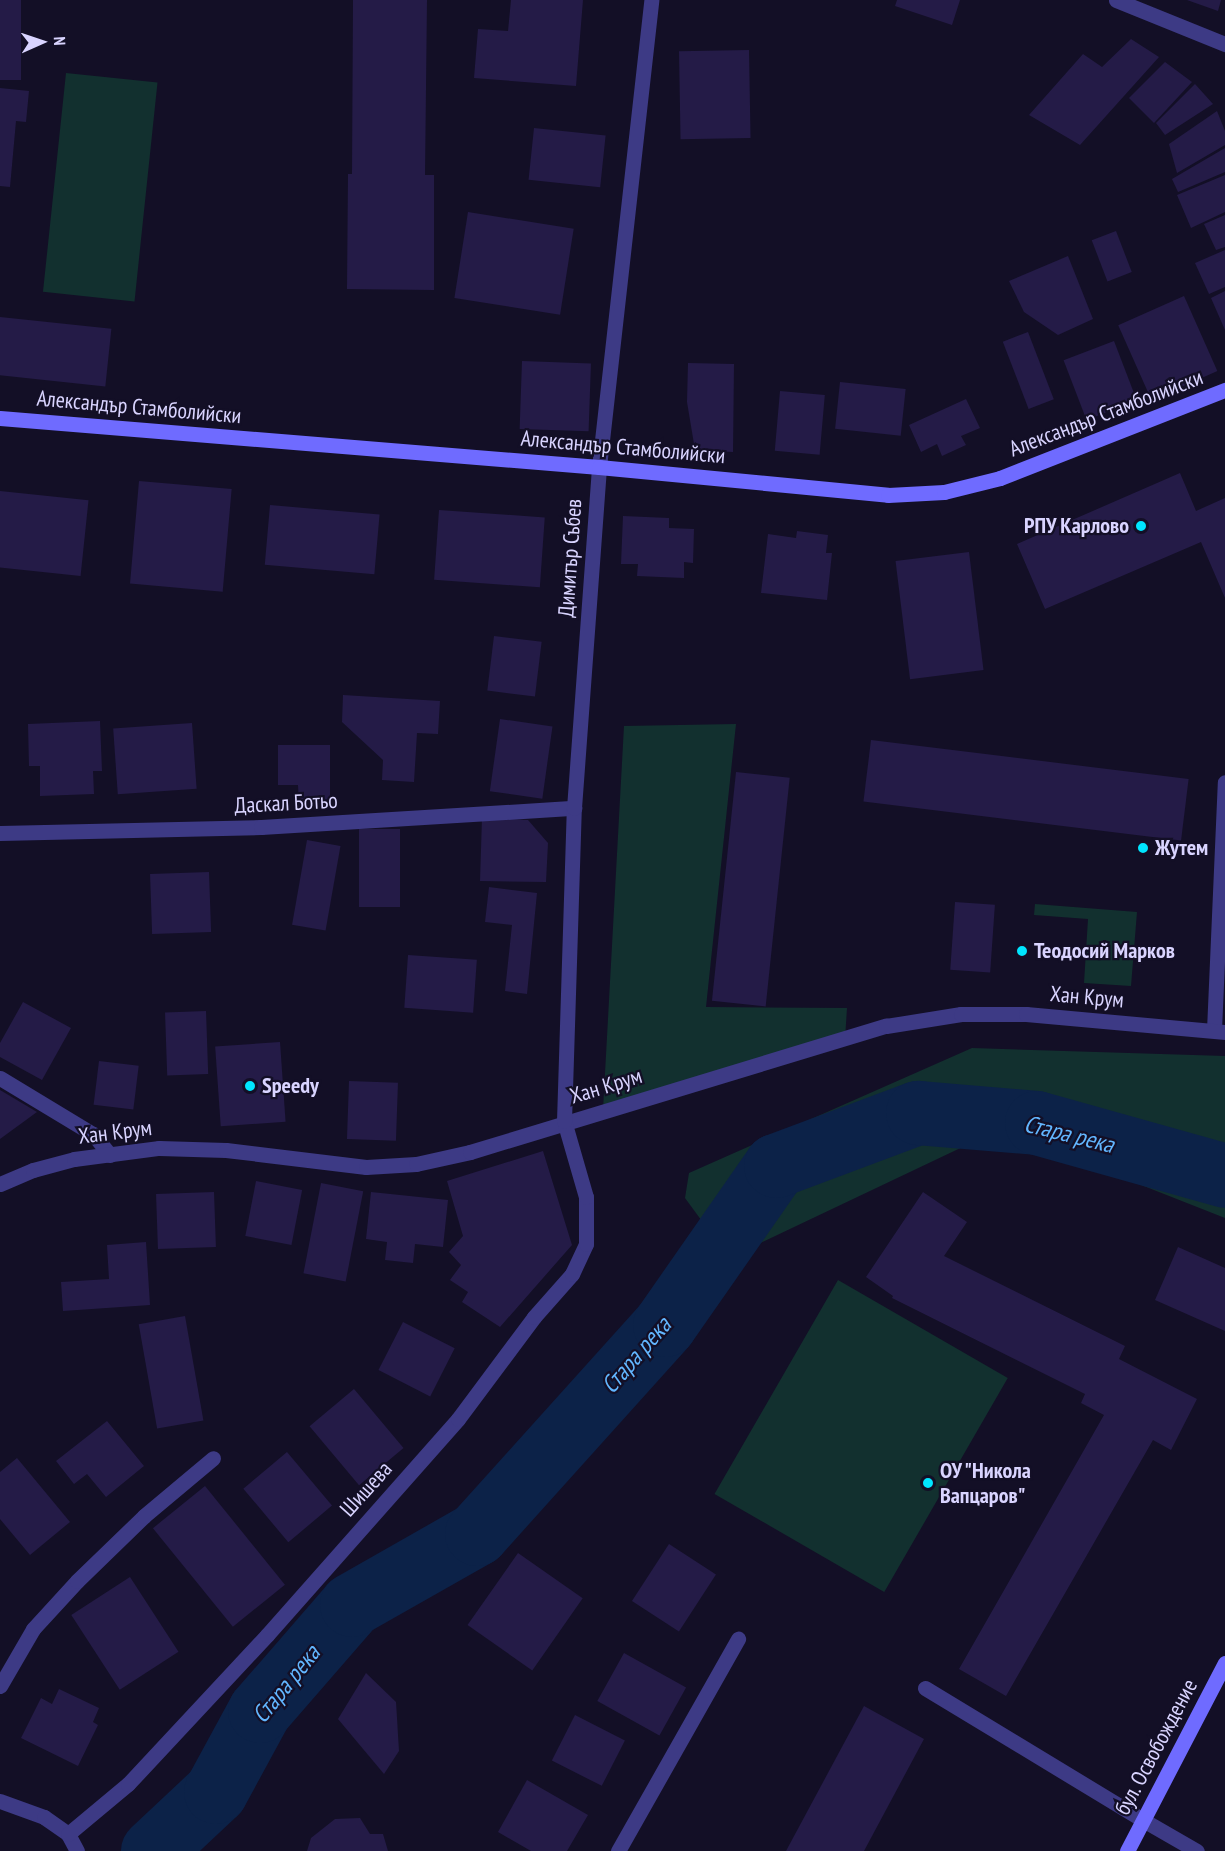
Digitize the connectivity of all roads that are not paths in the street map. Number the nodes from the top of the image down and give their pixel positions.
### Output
1 (651, 0) edge
2 (1116, 0) edge
3 (1225, 44) edge
4 (1225, 390) edge
5 (0, 418) edge
6 (599, 467) junction
7 (1225, 782) edge
8 (574, 808) junction
9 (0, 833) edge
10 (1220, 1031) edge
11 (0, 1078) edge
12 (564, 1121) junction
13 (110, 1155) junction
14 (0, 1184) edge
15 (213, 1458) dead end
16 (738, 1638) dead end
17 (1225, 1663) edge
18 (0, 1686) edge
19 (925, 1688) dead end
20 (0, 1801) edge
21 (1143, 1820) junction
22 (68, 1834) junction
23 (76, 1851) edge
24 (618, 1851) edge
25 (1127, 1851) edge
26 (1197, 1851) edge

1 - 6 street, Димитър Събев
2 - 3 street
4 - 6 street, Александър Стамболийски
5 - 6 street, Александър Стамболийски
6 - 8 street, Димитър Събев
7 - 10 street
8 - 9 street, Даскал Ботьо
8 - 12 street, Димитър Събев
10 - 12 street, Хан Крум
11 - 13 street
12 - 13 street, Хан Крум
12 - 22 street, Шишева
13 - 14 street, Хан Крум
15 - 18 street
16 - 24 street
17 - 21 street, бул. Освобождение
19 - 21 street
20 - 22 street
21 - 25 street, бул. Освобождение
21 - 26 street
22 - 23 street

